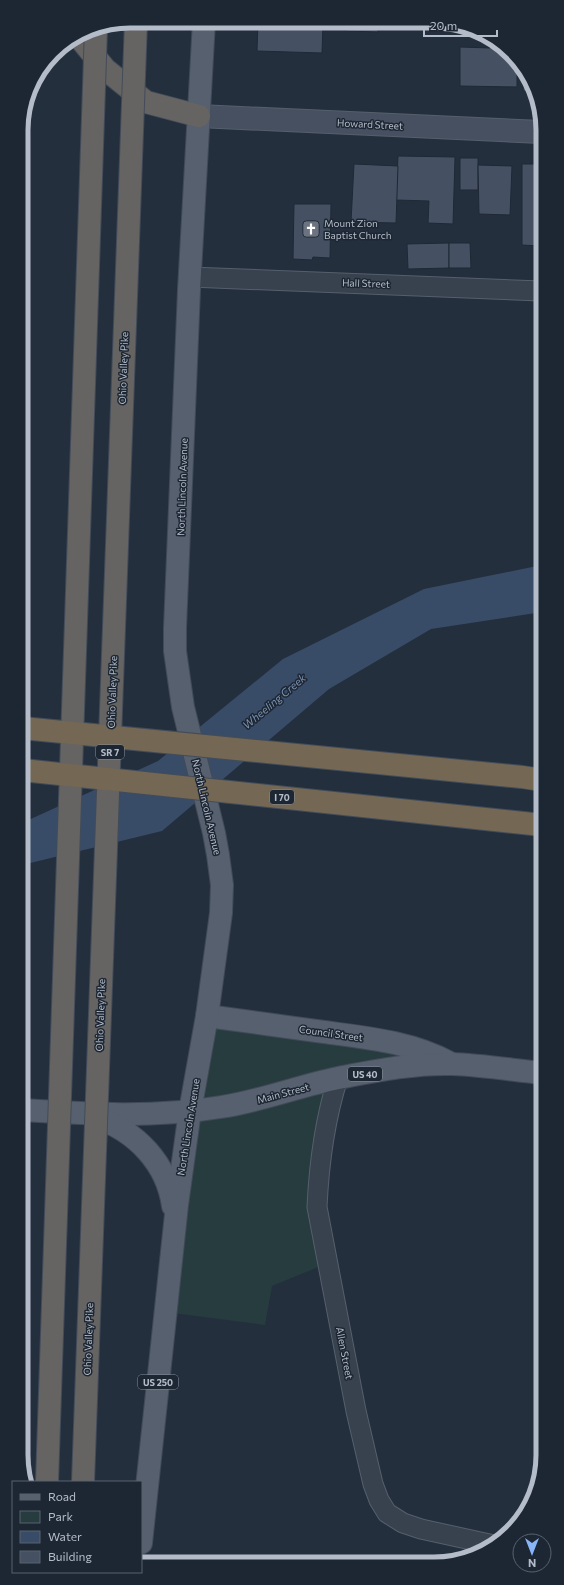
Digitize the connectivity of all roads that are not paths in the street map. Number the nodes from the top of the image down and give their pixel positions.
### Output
1 (136, 28) edge
2 (204, 28) edge
3 (96, 34) edge
4 (82, 41) edge
5 (199, 116) junction
6 (536, 132) edge
7 (190, 277) junction
8 (536, 291) edge
9 (28, 729) edge
10 (28, 771) edge
11 (535, 777) edge
12 (536, 824) edge
13 (207, 1016) junction
14 (451, 1064) junction
15 (536, 1072) edge
16 (338, 1078) junction
17 (28, 1110) edge
18 (190, 1112) junction
19 (88, 1114) junction
20 (175, 1220) junction
21 (47, 1481) edge
22 (83, 1481) edge
23 (142, 1534) edge
24 (485, 1543) edge

1 - 22 highway, Ohio Valley Pike / SR 7, bridge
2 - 5 main road, North Lincoln Avenue
3 - 21 highway, bridge
4 - 5 highway
5 - 6 main road, Howard Street
5 - 7 main road, North Lincoln Avenue
7 - 8 street, Hall Street
7 - 13 main road, North Lincoln Avenue, bridge
9 - 11 highway, bridge
10 - 12 highway, I 70, bridge
13 - 14 main road, Council Street
13 - 18 main road, North Lincoln Avenue
14 - 15 main road, Main Street / US 40
14 - 16 main road, Main Street / US 40
16 - 18 main road, Main Street / US 40
16 - 24 street, Allen Street
17 - 19 main road, Main Street / US 40
18 - 19 main road, Main Street / US 40
18 - 20 main road, North Lincoln Avenue / US 250
19 - 20 main road
20 - 23 main road, North Lincoln Avenue / US 250

